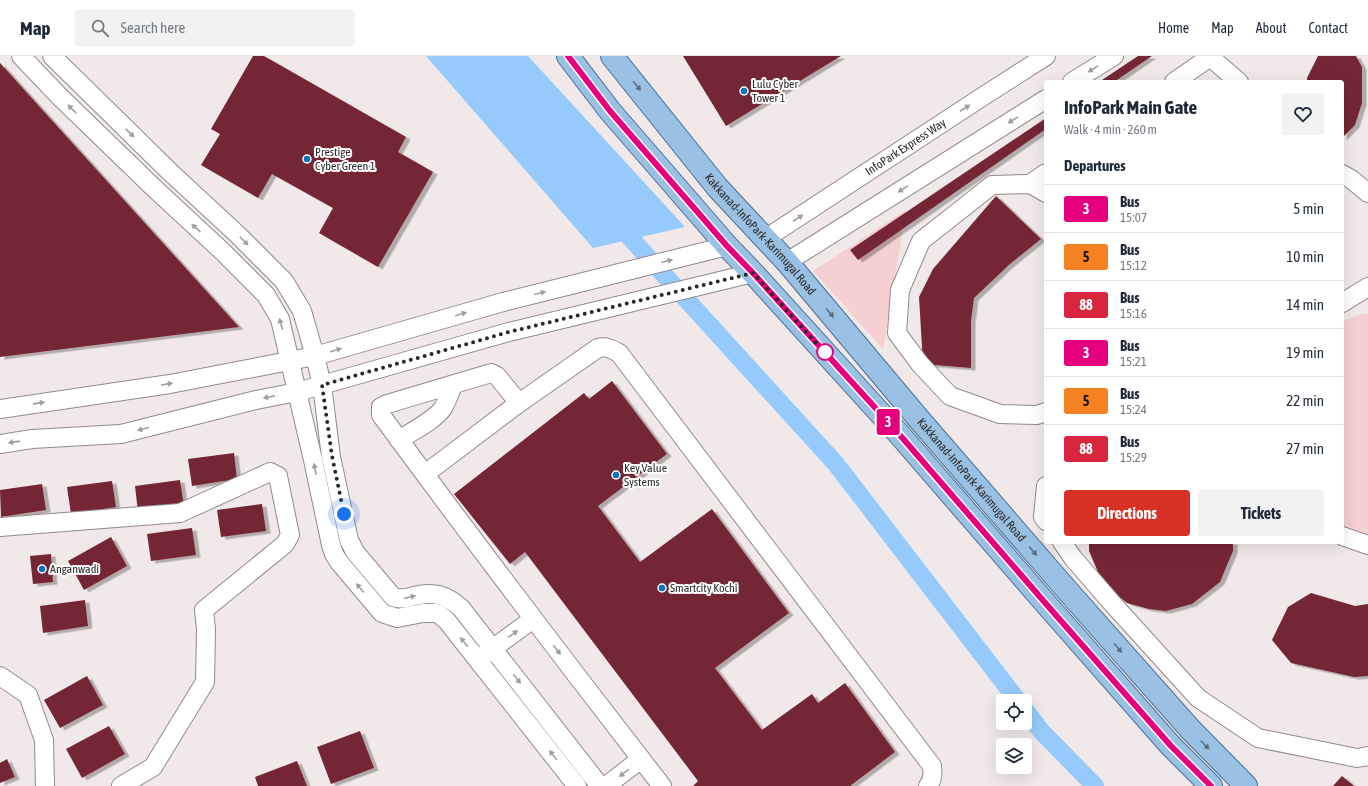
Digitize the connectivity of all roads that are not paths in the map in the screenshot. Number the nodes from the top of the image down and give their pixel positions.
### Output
1 (21, 56) edge
2 (52, 56) edge
3 (568, 56) edge
4 (612, 56) edge
5 (1046, 56) edge
6 (1114, 56) edge
7 (1075, 80) edge
8 (1177, 80) edge
9 (1237, 80) edge
10 (1044, 100) edge
11 (109, 112) junction
12 (94, 130) junction
13 (1044, 174) edge
14 (1344, 175) edge
15 (1030, 184) junction
16 (1044, 192) edge
17 (1368, 193) edge
18 (766, 239) junction
19 (727, 246) junction
20 (787, 262) junction
21 (753, 273) junction
22 (1368, 287) edge
23 (1344, 302) edge
24 (315, 356) junction
25 (290, 362) junction
26 (322, 385) junction
27 (452, 385) junction
28 (297, 392) junction
29 (519, 403) junction
30 (0, 409) edge
31 (1044, 412) edge
32 (399, 440) junction
33 (0, 444) edge
34 (424, 474) junction
35 (1044, 507) edge
36 (1044, 518) edge
37 (0, 527) edge
38 (1344, 537) edge
39 (1064, 544) edge
40 (1368, 545) edge
41 (533, 619) junction
42 (493, 648) junction
43 (478, 659) junction
44 (0, 676) edge
45 (1368, 756) edge
46 (641, 759) junction
47 (45, 786) edge
48 (121, 786) edge
49 (577, 786) edge
50 (600, 786) edge
51 (606, 786) edge
52 (662, 786) edge
53 (928, 786) edge
54 (1211, 786) edge
55 (1246, 786) edge

12 -> 1 street
2 - 11 street
3 - 19 main road, Kakkanad-InfoPark-Karimugal Road
4 -> 18 main road, Kakkanad-InfoPark-Karimugal Road
18 -> 5 street, InfoPark Express Way
6 -> 7 street
8 - 9 street
10 -> 20 street
11 - 12 street
11 -> 24 street
25 -> 12 street
13 - 15 street
14 - 17 street
15 - 16 street
15 - 31 street
18 - 20 main road, Kakkanad-InfoPark-Karimugal Road
19 - 21 main road, Kakkanad-InfoPark-Karimugal Road
24 -> 19 street
20 -> 55 main road, Kakkanad-InfoPark-Karimugal Road
21 - 26 street
21 - 54 main road, Kakkanad-InfoPark-Karimugal Road
22 - 23 street
24 - 25 street
24 - 26 street
25 - 28 street
30 -> 25 street
26 - 28 street
26 -> 42 street
27 - 29 street
27 - 32 street
27 - 32 street
28 -> 33 street
43 -> 28 street
29 - 34 street
29 - 53 street
32 - 34 street
34 - 41 street
35 - 36 street
37 - 48 street
38 - 40 street
39 - 45 street
42 -> 41 street
41 -> 46 street
42 - 43 street
42 -> 50 street
49 -> 43 street
44 - 47 street
46 -> 51 street
46 - 52 street

